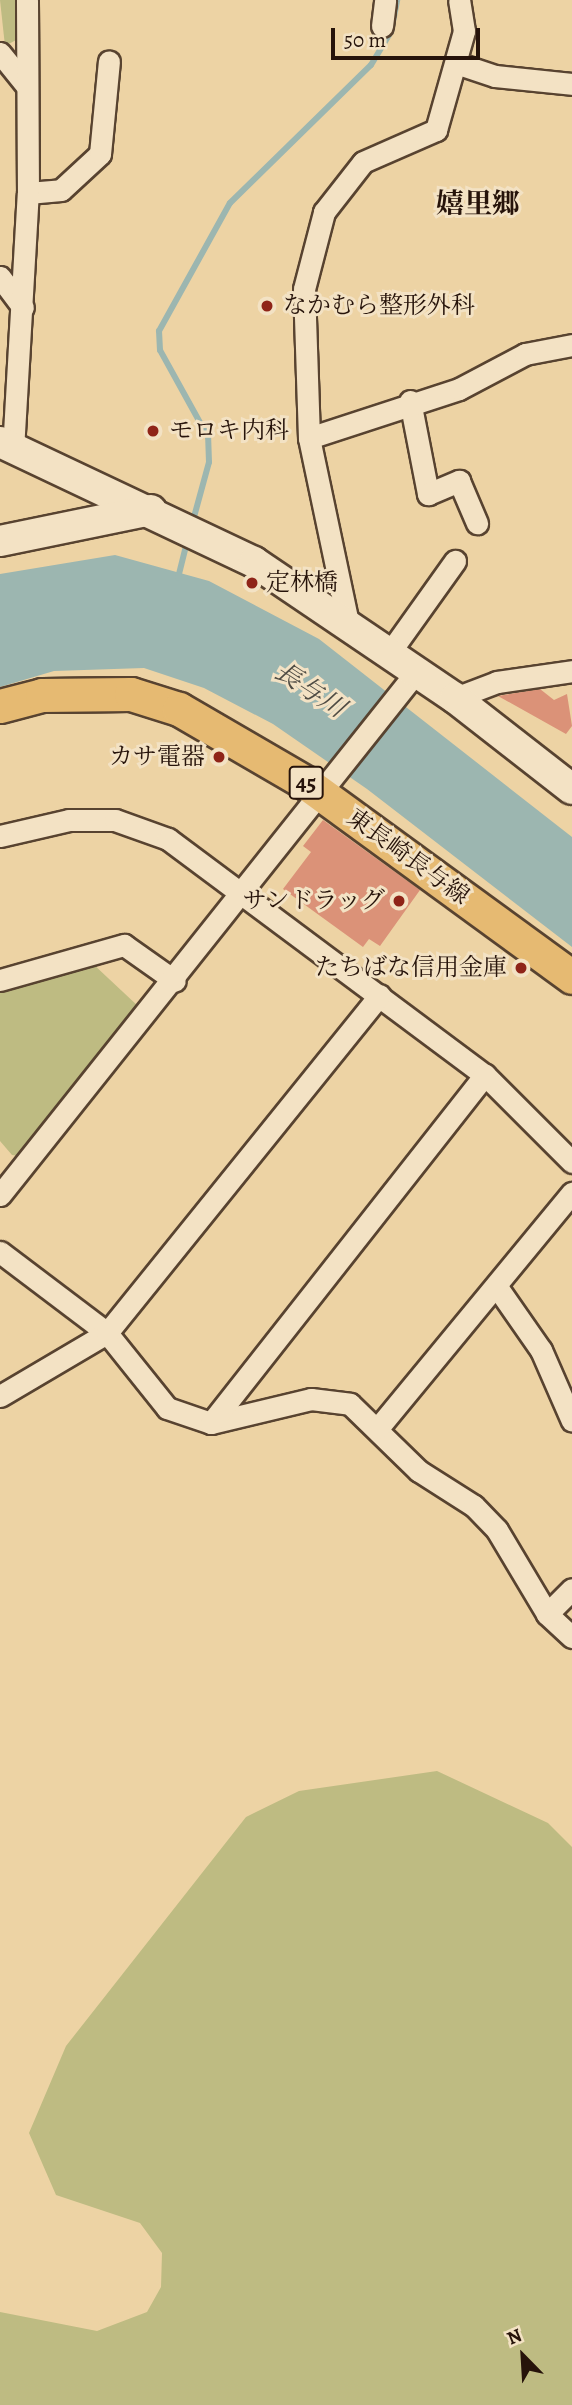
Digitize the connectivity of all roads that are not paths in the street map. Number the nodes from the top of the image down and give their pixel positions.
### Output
1 (27, 0) edge
2 (385, 0) edge
3 (459, 0) edge
4 (382, 26) dead end
5 (0, 53) edge
6 (109, 61) dead end
7 (456, 63) junction
8 (25, 84) junction
9 (572, 84) edge
10 (28, 193) junction
11 (0, 277) edge
12 (23, 307) junction
13 (572, 345) edge
14 (410, 401) junction
15 (309, 438) junction
16 (6, 446) edge
17 (152, 510) junction
18 (477, 523) dead end
19 (0, 541) edge
20 (455, 561) dead end
21 (348, 623) junction
22 (390, 652) junction
23 (572, 671) edge
24 (411, 678) junction
25 (455, 698) junction
26 (0, 706) edge
27 (325, 787) junction
28 (572, 789) edge
29 (0, 836) edge
30 (241, 896) junction
31 (572, 977) edge
32 (0, 980) edge
33 (175, 981) junction
34 (380, 995) junction
35 (485, 1075) junction
36 (572, 1162) edge
37 (572, 1193) edge
38 (0, 1195) edge
39 (0, 1252) edge
40 (497, 1287) junction
41 (107, 1333) junction
42 (0, 1396) edge
43 (572, 1421) edge
44 (211, 1423) junction
45 (378, 1428) junction
46 (572, 1589) edge
47 (547, 1614) junction
48 (572, 1637) edge

1 - 8 street
2 - 4 street
3 - 7 street
5 - 8 street
6 - 10 street
7 - 9 street
7 - 15 street
8 - 10 street
10 - 12 street
11 - 12 street
12 - 16 street
13 - 14 street
14 - 15 street
14 - 18 street
15 - 21 street
16 - 17 street
17 - 19 street
17 - 21 street
20 - 22 street
21 - 22 street
22 - 24 street
23 - 25 street
24 - 25 street
24 - 27 street
25 - 28 street
26 - 27 main road, 東長崎長与線 / 45
27 - 30 street
27 - 31 main road, 東長崎長与線 / 45
29 - 30 street
30 - 33 street
30 - 34 street
32 - 33 street
33 - 38 street
34 - 35 street
34 - 41 street
35 - 36 street
35 - 44 street
37 - 40 street
39 - 41 street
40 - 43 street
40 - 45 street
41 - 42 street
41 - 44 street
44 - 45 street
45 - 47 street
46 - 47 street
47 - 48 street

